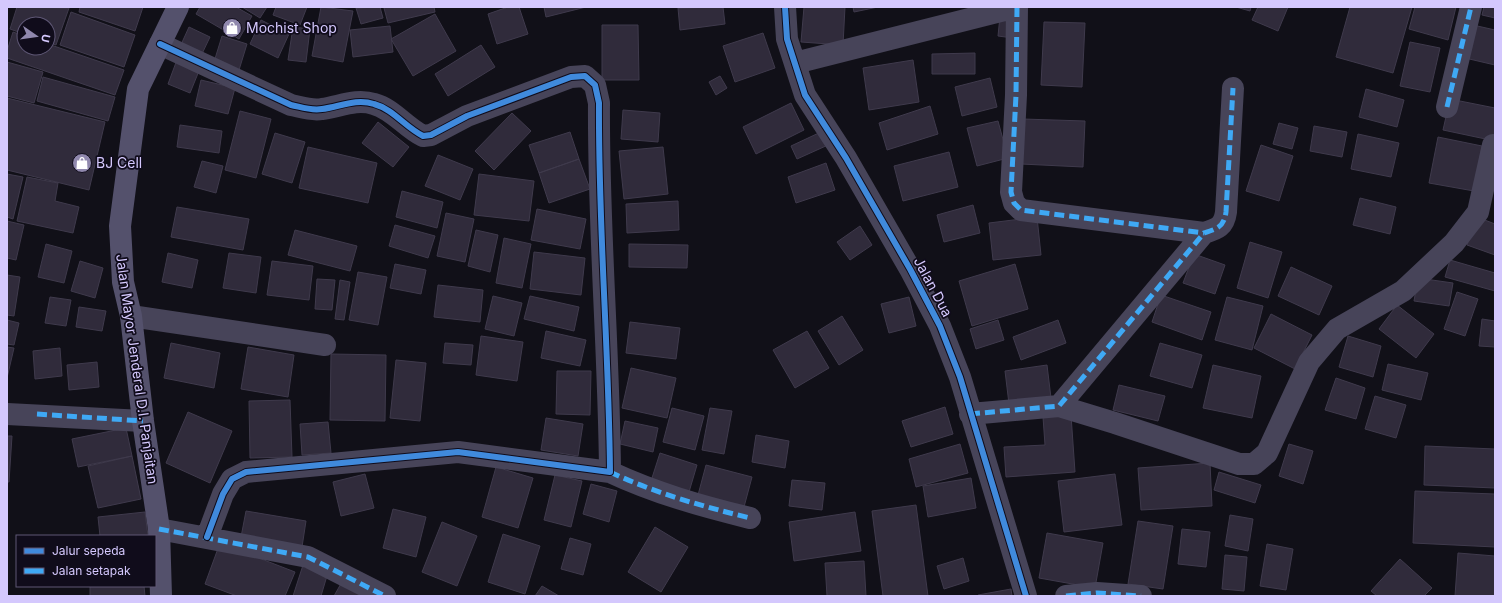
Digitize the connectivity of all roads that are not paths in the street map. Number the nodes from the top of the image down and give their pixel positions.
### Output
1 (178, 7) edge
2 (785, 7) edge
3 (1018, 7) edge
4 (1471, 7) edge
5 (160, 44) junction
6 (795, 63) junction
7 (1232, 88) dead end
8 (1447, 107) dead end
9 (1493, 145) dead end
10 (1204, 233) junction
11 (131, 316) junction
12 (325, 345) dead end
13 (1059, 406) junction
14 (7, 414) edge
15 (970, 414) junction
16 (143, 422) junction
17 (610, 472) junction
18 (750, 518) dead end
19 (160, 529) junction
20 (207, 537) junction
21 (161, 596) edge
22 (385, 596) edge
23 (1026, 596) edge
24 (1066, 596) edge
25 (1141, 596) edge

1 - 5 main road, Jalan Mayor Jenderal D.I. Panjaitan
2 - 6 street, Jalan Dua
3 - 6 street
3 - 10 street
4 - 8 street
5 - 11 main road, Jalan Mayor Jenderal D.I. Panjaitan
5 - 17 street
6 - 15 street, Jalan Dua
7 - 10 street
9 - 13 street
10 - 13 street
11 - 12 street
11 - 16 main road, Jalan Mayor Jenderal D.I. Panjaitan
13 - 15 street
14 - 16 street
15 - 23 street, Jalan Dua
16 - 19 main road, Jalan Mayor Jenderal D.I. Panjaitan
17 - 18 street
17 - 20 street
19 - 20 street
19 - 21 main road, Jalan Mayor Jenderal D.I. Panjaitan
20 - 22 street
24 - 25 street

